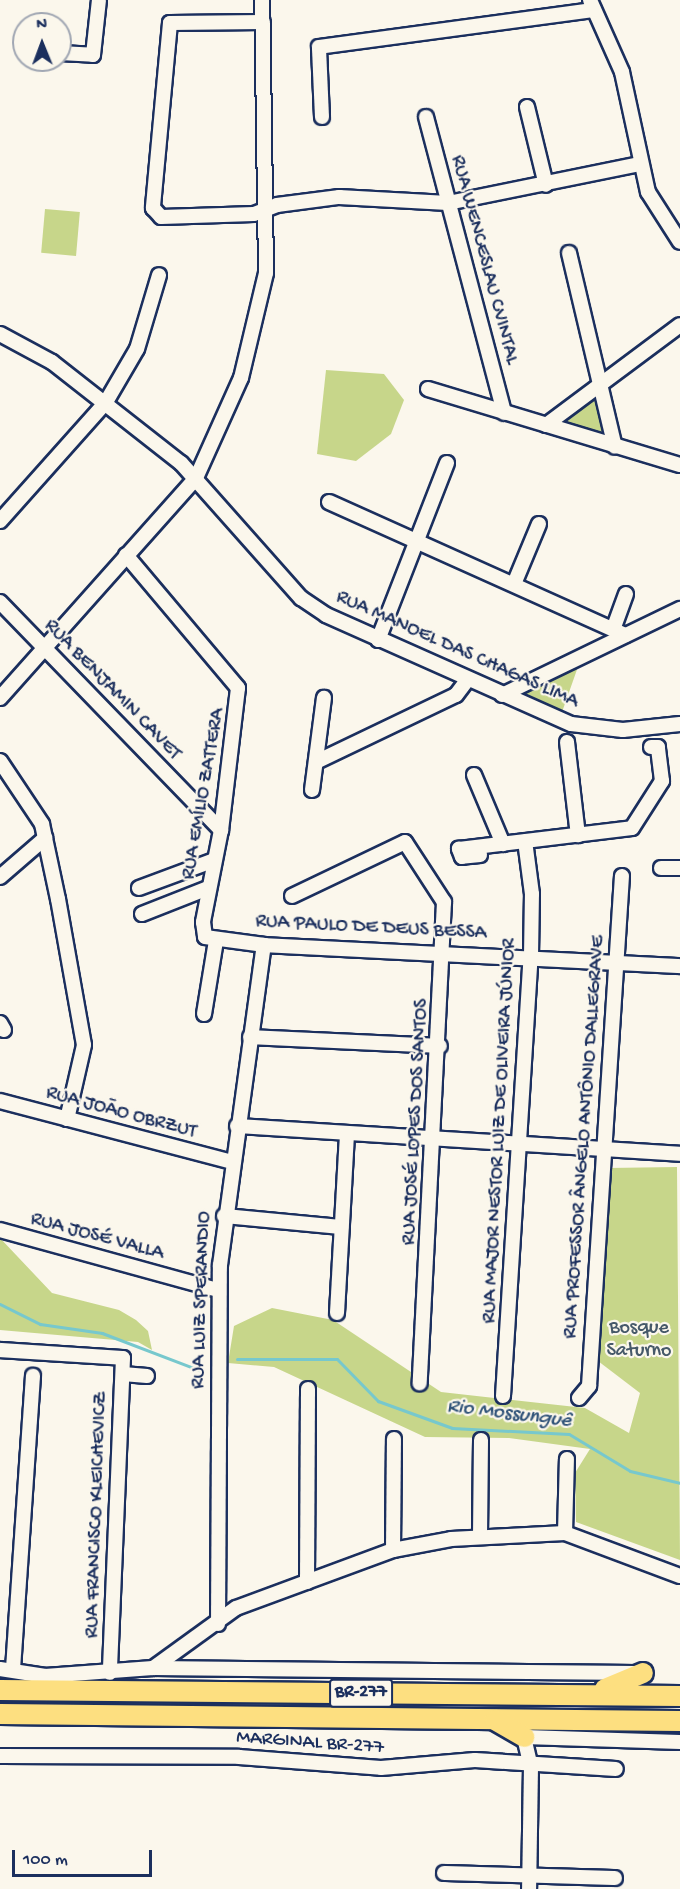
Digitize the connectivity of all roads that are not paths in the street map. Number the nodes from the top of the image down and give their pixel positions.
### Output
1 (99, 0) edge
2 (262, 0) edge
3 (592, 5) edge
4 (263, 22) junction
5 (72, 54) edge
6 (527, 108) dead end
7 (322, 117) dead end
8 (426, 117) dead end
9 (639, 164) junction
10 (546, 185) junction
11 (448, 203) junction
12 (267, 209) junction
13 (680, 242) edge
14 (569, 253) dead end
15 (159, 275) dead end
16 (680, 325) edge
17 (0, 334) edge
18 (602, 383) junction
19 (428, 389) dead end
20 (106, 402) junction
21 (504, 412) junction
22 (546, 425) junction
23 (615, 447) junction
24 (447, 463) dead end
25 (680, 465) edge
26 (196, 478) junction
27 (329, 502) dead end
28 (0, 521) edge
29 (539, 524) dead end
30 (417, 541) junction
31 (126, 555) junction
32 (514, 584) junction
33 (626, 594) dead end
34 (0, 602) edge
35 (680, 609) edge
36 (619, 631) junction
37 (378, 640) junction
38 (44, 648) junction
39 (468, 679) junction
40 (502, 694) junction
41 (0, 698) edge
42 (324, 698) dead end
43 (680, 724) edge
44 (567, 742) dead end
45 (651, 747) dead end
46 (0, 760) edge
47 (316, 762) junction
48 (474, 775) dead end
49 (312, 790) dead end
50 (221, 830) junction
51 (578, 835) junction
52 (45, 838) junction
53 (525, 841) junction
54 (504, 844) junction
55 (480, 855) dead end
56 (212, 861) junction
57 (661, 868) dead end
58 (680, 868) edge
59 (622, 876) dead end
60 (0, 877) edge
61 (139, 888) dead end
62 (208, 888) junction
63 (292, 896) dead end
64 (142, 914) dead end
65 (211, 939) junction
66 (264, 945) junction
67 (444, 950) junction
68 (531, 956) junction
69 (616, 962) junction
70 (680, 966) edge
71 (204, 1014) dead end
72 (250, 1037) junction
73 (440, 1046) junction
74 (0, 1101) edge
75 (68, 1119) junction
76 (237, 1126) junction
77 (347, 1134) junction
78 (436, 1139) junction
79 (520, 1142) junction
80 (604, 1148) junction
81 (680, 1154) edge
82 (232, 1162) junction
83 (224, 1216) junction
84 (341, 1227) junction
85 (0, 1230) edge
86 (218, 1290) junction
87 (337, 1313) dead end
88 (0, 1350) edge
89 (123, 1374) junction
90 (33, 1376) dead end
91 (147, 1376) dead end
92 (420, 1383) dead end
93 (308, 1389) dead end
94 (503, 1396) dead end
95 (579, 1398) dead end
96 (393, 1439) dead end
97 (481, 1440) dead end
98 (567, 1459) dead end
99 (565, 1533) junction
100 (480, 1536) junction
101 (393, 1550) junction
102 (680, 1576) edge
103 (307, 1582) junction
104 (218, 1624) junction
105 (153, 1668) junction
106 (4, 1672) edge
107 (110, 1673) junction
108 (643, 1673) joint
109 (0, 1690) edge
110 (42, 1690) junction
111 (533, 1695) junction
112 (680, 1696) edge
113 (0, 1714) edge
114 (492, 1719) junction
115 (680, 1721) edge
116 (524, 1737) junction
117 (552, 1741) junction
118 (680, 1742) edge
119 (0, 1756) edge
120 (531, 1767) junction
121 (616, 1769) dead end
122 (444, 1873) dead end
123 (615, 1878) dead end
124 (529, 1882) edge

1 - 5 street
2 - 4 street
3 - 7 street
3 - 9 street
4 - 12 street
4 - 12 street
6 - 10 street
8 - 11 street, RUA WENCESLAU CVINTAL
9 - 10 street
9 - 13 street
10 - 11 street
11 - 12 street
11 - 21 street, RUA WENCESLAU CVINTAL
12 - 26 street
14 - 18 street
15 - 20 street
16 - 18 street
17 - 20 street, RUA MANOEL DAS CHAGAS LIMA
18 - 22 street
18 - 23 street
19 - 21 street
20 - 26 street, RUA MANOEL DAS CHAGAS LIMA
20 - 28 street
21 - 22 street
22 - 23 street
23 - 25 street
24 - 30 street
26 - 31 street
26 - 37 street, RUA MANOEL DAS CHAGAS LIMA
27 - 30 street
29 - 32 street
30 - 32 street
30 - 37 street
31 - 38 street
31 - 50 street, RUA EMÍLIO ZATTERA
32 - 36 street
33 - 36 street
34 - 38 street, RUA BENJAMIN CAVET
35 - 36 street
36 - 40 street
37 - 39 street, RUA MANOEL DAS CHAGAS LIMA
38 - 41 street
38 - 50 street, RUA BENJAMIN CAVET
39 - 40 street, RUA MANOEL DAS CHAGAS LIMA
39 - 47 street
40 - 43 street, RUA MANOEL DAS CHAGAS LIMA
42 - 47 street
44 - 51 street
45 - 51 street
46 - 52 street
47 - 49 street
48 - 54 street
50 - 56 street, RUA EMÍLIO ZATTERA
51 - 53 street
52 - 60 street
52 - 75 street
53 - 54 street
53 - 68 street, RUA MAJOR NESTOR LUIZ DE OLIVEIRA JÚNIOR
54 - 55 street
56 - 61 street
56 - 62 street, RUA EMÍLIO ZATTERA
57 - 58 street
59 - 69 street, RUA PROFESSOR ÂNGELO ANTÔNIO DALLEGRAVE
62 - 64 street
62 - 65 street, RUA EMÍLIO ZATTERA
63 - 67 street, RUA JOSÉ LOPES DOS SANTOS
65 - 66 street, RUA PAULO DE DEUS BESSA
65 - 71 street, RUA EMÍLIO ZATTERA
66 - 67 street, RUA PAULO DE DEUS BESSA
66 - 72 street, RUA LUIZ SPERANDIO
67 - 68 street, RUA PAULO DE DEUS BESSA
67 - 73 street, RUA JOSÉ LOPES DOS SANTOS
68 - 69 street, RUA PAULO DE DEUS BESSA
68 - 79 street, RUA MAJOR NESTOR LUIZ DE OLIVEIRA JÚNIOR
69 - 70 street, RUA PAULO DE DEUS BESSA
69 - 80 street, RUA PROFESSOR ÂNGELO ANTÔNIO DALLEGRAVE
72 - 73 street
72 - 76 street, RUA LUIZ SPERANDIO
73 - 78 street, RUA JOSÉ LOPES DOS SANTOS
74 - 75 street, RUA JOÃO OBRZUT
75 - 82 street, RUA JOÃO OBRZUT
76 - 77 street
76 - 82 street, RUA LUIZ SPERANDIO
77 - 78 street
77 - 84 street
78 - 79 street
78 - 92 street, RUA JOSÉ LOPES DOS SANTOS
79 - 80 street
79 - 94 street, RUA MAJOR NESTOR LUIZ DE OLIVEIRA JÚNIOR
80 - 81 street
80 - 95 street, RUA PROFESSOR ÂNGELO ANTÔNIO DALLEGRAVE
82 - 83 street, RUA LUIZ SPERANDIO
83 - 84 street
83 - 86 street, RUA LUIZ SPERANDIO
84 - 87 street
85 - 86 street, RUA JOSÉ VALLA
86 - 104 street, RUA LUIZ SPERANDIO
88 - 89 street, RUA FRANCISCO KLEICHEVICZ
89 - 91 street
89 - 107 street, RUA FRANCISCO KLEICHEVICZ
90 - 106 street
93 - 103 street
96 - 101 street
97 - 100 street
98 - 99 street
99 - 100 street
99 - 102 street
100 - 101 street
101 - 103 street
103 - 104 street
104 - 105 street
105 - 107 street
105 - 108 street
106 - 107 street
106 - 110 highway
108 - 111 highway
109 - 110 highway, BR-277
110 - 111 highway, BR-277
111 - 112 highway, BR-277
113 - 114 highway, BR-277
114 - 115 highway, BR-277
114 - 116 highway
116 - 117 street
116 - 120 street
117 - 118 street
117 - 120 street
119 - 120 street, MARGINAL BR-277
120 - 121 street, MARGINAL BR-277
120 - 124 street
122 - 124 street
123 - 124 street

